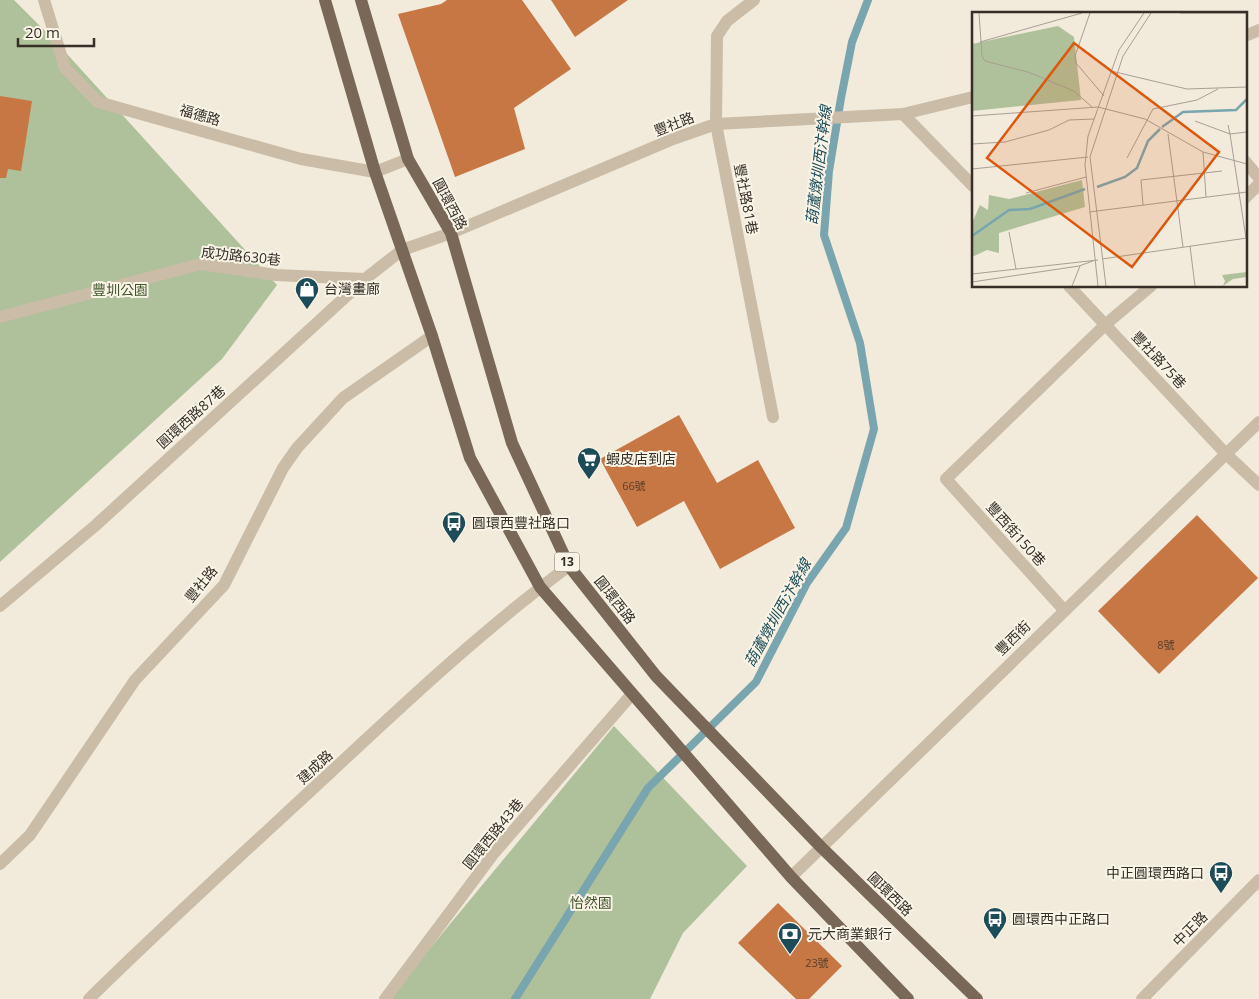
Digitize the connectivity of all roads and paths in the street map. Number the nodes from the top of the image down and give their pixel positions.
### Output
1 (44, 0) edge
2 (325, 0) edge
3 (361, 0) edge
4 (754, 0) edge
5 (1259, 30) edge
6 (1246, 36) edge
7 (972, 97) edge
8 (903, 114) junction
9 (716, 124) junction
10 (408, 159) junction
11 (1246, 162) edge
12 (375, 172) junction
13 (1259, 178) edge
14 (1259, 184) edge
15 (972, 185) edge
16 (1246, 197) edge
17 (451, 233) junction
18 (402, 250) junction
19 (365, 278) junction
20 (1071, 288) edge
21 (1149, 288) edge
22 (0, 317) edge
23 (1106, 324) junction
24 (432, 336) junction
25 (773, 417) dead end
26 (1259, 422) edge
27 (1226, 454) junction
28 (1259, 486) edge
29 (569, 566) junction
30 (540, 587) junction
31 (0, 606) edge
32 (1064, 610) junction
33 (632, 694) junction
34 (821, 848) junction
35 (0, 864) edge
36 (791, 877) junction
37 (1259, 880) edge
38 (89, 999) edge
39 (385, 999) edge
40 (908, 999) edge
41 (977, 999) edge
42 (1142, 999) edge

1 - 12 street, 福德路
2 - 12 main road, 13
3 - 10 main road, 圓環西路 / 13
4 - 9 street, 豐社路81巷
5 - 6 street
7 - 8 street, 豐社路
8 - 9 street, 豐社路
8 - 15 street
9 - 17 street, 豐社路
9 - 25 street, 豐社路81巷
10 - 12 street
10 - 17 main road, 圓環西路 / 13
11 - 13 street
12 - 18 main road, 13
14 - 16 street
17 - 18 street, 豐社路
17 - 29 main road, 圓環西路 / 13
18 - 19 street, 圓環西路87巷
18 - 24 main road, 13
19 - 22 street, 成功路630巷
19 - 31 street, 圓環西路87巷
20 - 23 street, 豐社路75巷
21 - 23 street
23 - 27 street, 豐社路75巷
23 - 32 street, 豐西街150巷
24 - 30 main road, 13
24 - 35 street, 豐社路
26 - 27 street, 豐西街
27 - 28 street, 豐社路75巷
27 - 32 street, 豐西街
29 - 30 street, 建成路
29 - 34 main road, 圓環西路 / 13
30 - 33 main road, 13
30 - 38 street, 建成路
32 - 34 street, 豐西街
33 - 36 main road, 13
33 - 39 street, 圓環西路43巷
34 - 36 street, 豐西街
34 - 41 main road, 圓環西路 / 13
36 - 40 main road, 13
37 - 42 street, 中正路

